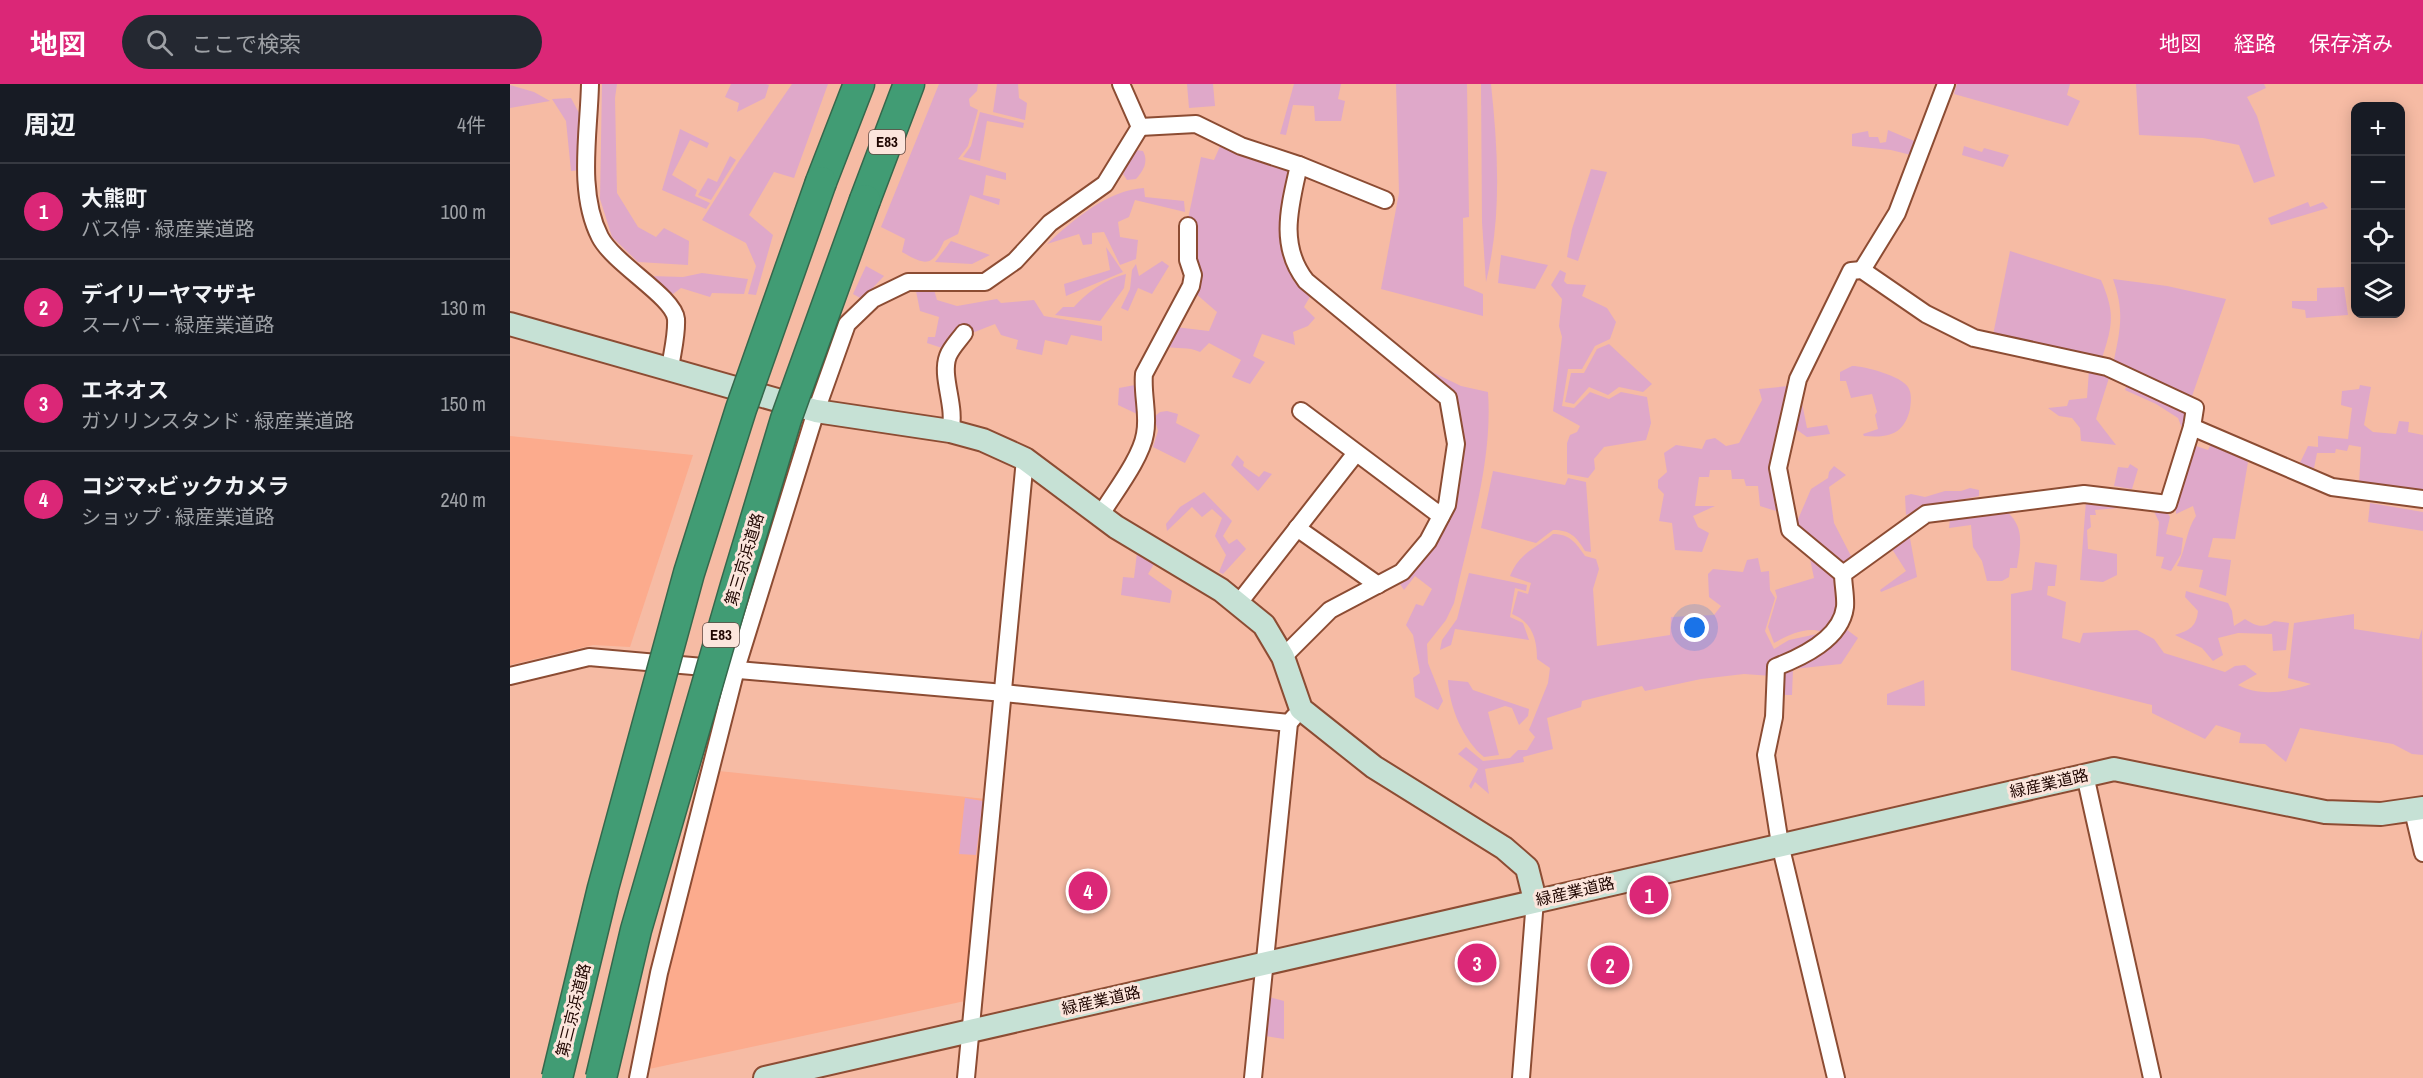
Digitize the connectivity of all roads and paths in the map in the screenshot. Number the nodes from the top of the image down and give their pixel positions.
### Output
1 (590, 84) edge
2 (859, 84) edge
3 (909, 84) edge
4 (1121, 84) edge
5 (1946, 84) edge
6 (1140, 127) junction
7 (1299, 165) junction
8 (1385, 200) dead end
9 (1188, 226) dead end
10 (1862, 270) junction
11 (510, 324) edge
12 (964, 333) dead end
13 (670, 369) junction
14 (816, 411) junction
15 (1301, 411) dead end
16 (2192, 427) junction
17 (950, 431) junction
18 (1356, 453) junction
19 (1025, 459) junction
20 (2423, 500) edge
21 (1100, 516) junction
22 (1441, 516) junction
23 (1297, 528) junction
24 (689, 573) junction
25 (1843, 574) junction
26 (1378, 585) junction
27 (1238, 604) junction
28 (1283, 657) junction
29 (736, 669) junction
30 (510, 676) edge
31 (1004, 693) junction
32 (1295, 716) junction
33 (2085, 775) junction
34 (2418, 810) edge
35 (1780, 844) junction
36 (2423, 853) edge
37 (1535, 900) junction
38 (1266, 962) junction
39 (970, 1031) junction
40 (537, 1078) edge
41 (557, 1078) edge
42 (601, 1078) edge
43 (638, 1078) edge
44 (765, 1078) edge
45 (966, 1078) edge
46 (1253, 1078) edge
47 (1521, 1078) edge
48 (1836, 1078) edge
49 (2152, 1078) edge

1 - 13 street
2 - 24 highway, 第三京浜道路, bridge
3 - 42 highway, 第三京浜道路 / E83, bridge
4 - 6 street
5 - 10 street
6 - 7 street
6 - 14 street
7 - 8 street
7 - 22 street
9 - 21 street
10 - 16 street
10 - 25 street
11 - 13 main road
12 - 17 street
13 - 14 main road
14 - 17 main road
14 - 29 street
15 - 18 street
16 - 20 street
16 - 25 street
17 - 19 main road
18 - 22 street
18 - 23 street
19 - 21 main road
19 - 31 street
21 - 27 main road
22 - 26 street
23 - 26 street
23 - 27 street
24 - 40 highway, bridge
24 - 41 highway, 第三京浜道路, bridge
25 - 35 street
26 - 28 street
27 - 28 main road
28 - 32 main road
29 - 30 street
29 - 31 street
29 - 43 street
31 - 32 street
31 - 39 street
32 - 37 main road
32 - 38 street
33 - 34 main road, 緑産業道路
33 - 35 main road, 緑産業道路
33 - 49 street
34 - 36 street
35 - 37 main road, 緑産業道路
35 - 48 street
37 - 38 main road, 緑産業道路
37 - 47 street
38 - 39 main road, 緑産業道路
38 - 46 street
39 - 44 main road, 緑産業道路
39 - 45 street

